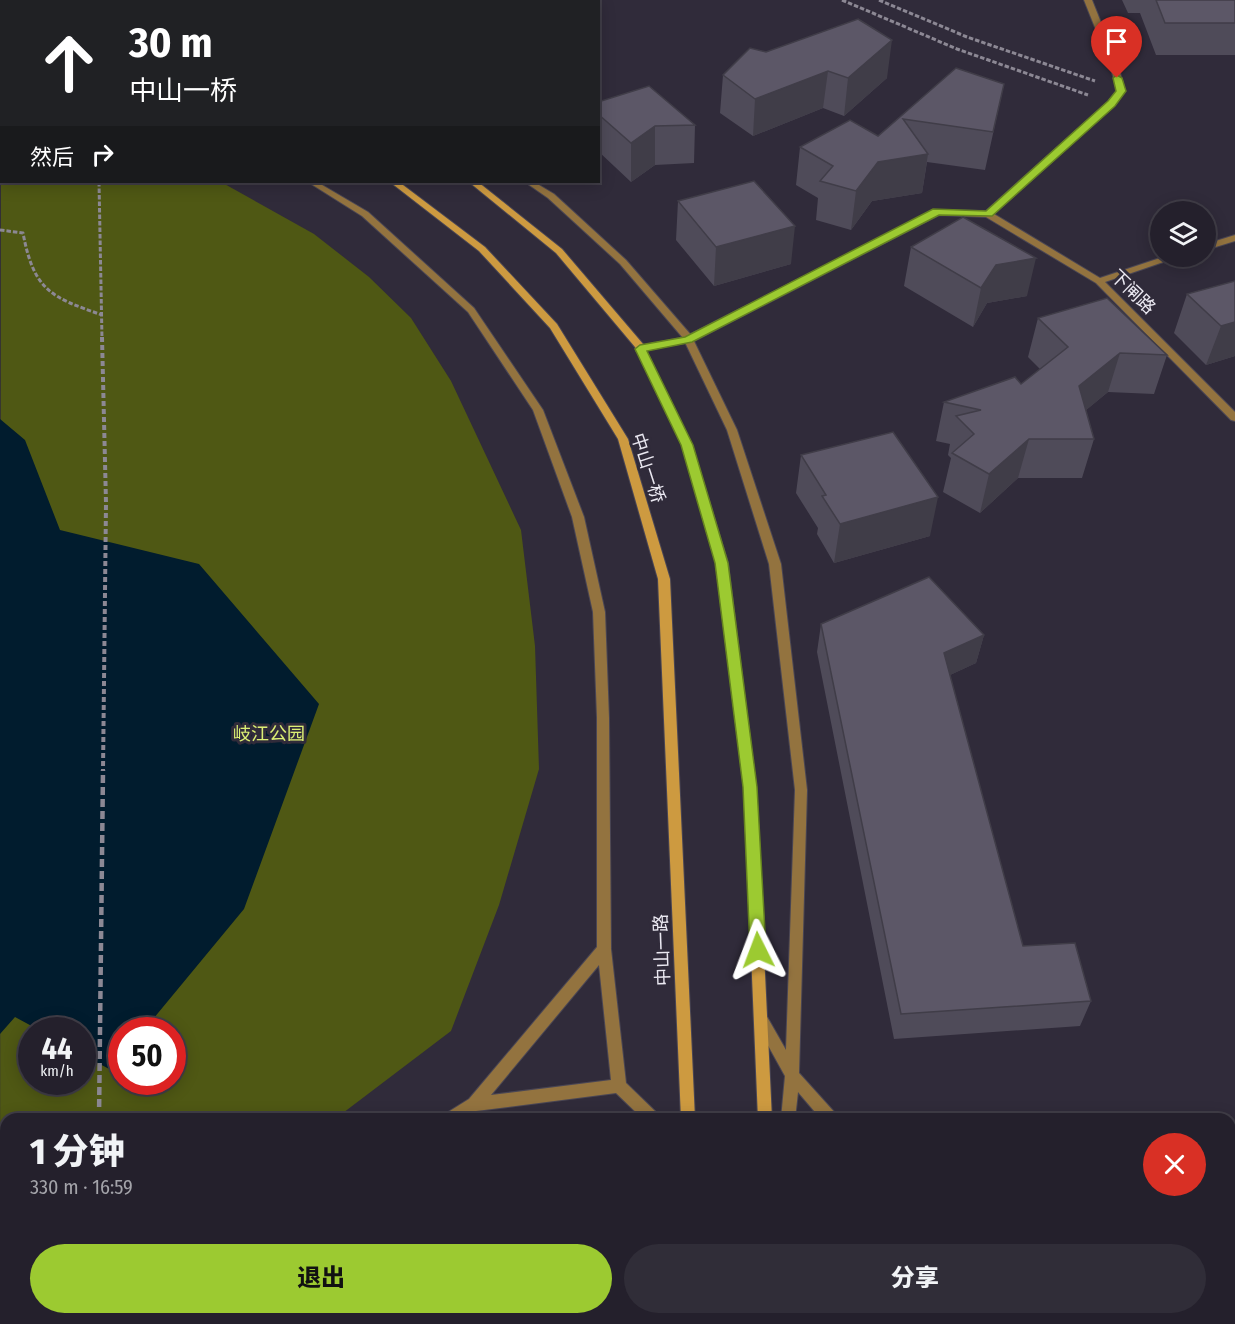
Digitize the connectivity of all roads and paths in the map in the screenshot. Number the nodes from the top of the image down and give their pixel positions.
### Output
1 (842, 0) edge
2 (879, 0) edge
3 (1088, 0) edge
4 (1121, 91) junction
5 (1111, 104) junction
6 (99, 183) edge
7 (314, 183) edge
8 (395, 183) edge
9 (474, 183) edge
10 (531, 183) edge
11 (988, 214) junction
12 (0, 230) edge
13 (1235, 238) edge
14 (1216, 244) edge
15 (1150, 265) edge
16 (1100, 281) junction
17 (102, 315) junction
18 (688, 340) junction
19 (640, 349) junction
20 (1235, 418) edge
21 (675, 780) joint
22 (604, 949) junction
23 (761, 1020) junction
24 (792, 1075) junction
25 (618, 1086) junction
26 (474, 1104) junction
27 (99, 1113) edge
28 (460, 1113) edge
29 (647, 1113) edge
30 (688, 1113) edge
31 (765, 1113) edge
32 (789, 1113) edge
33 (826, 1113) edge

1 - 5 path
2 - 4 path
3 - 4 street
4 - 5 street
5 - 11 street
6 - 17 path
7 - 22 street
8 - 21 main road, 中山一桥
9 - 19 main road
10 - 18 street
11 - 16 street, 下闸路
11 - 18 street
12 - 17 path
13 - 14 street
15 - 16 street
16 - 20 street, 下闸路
17 - 27 path
18 - 19 street
18 - 24 street
19 - 23 main road
21 - 30 main road, 中山一路
22 - 25 street
22 - 26 street
23 - 24 street
23 - 31 main road
24 - 32 street
24 - 33 street
25 - 26 street
25 - 29 street
26 - 28 street

